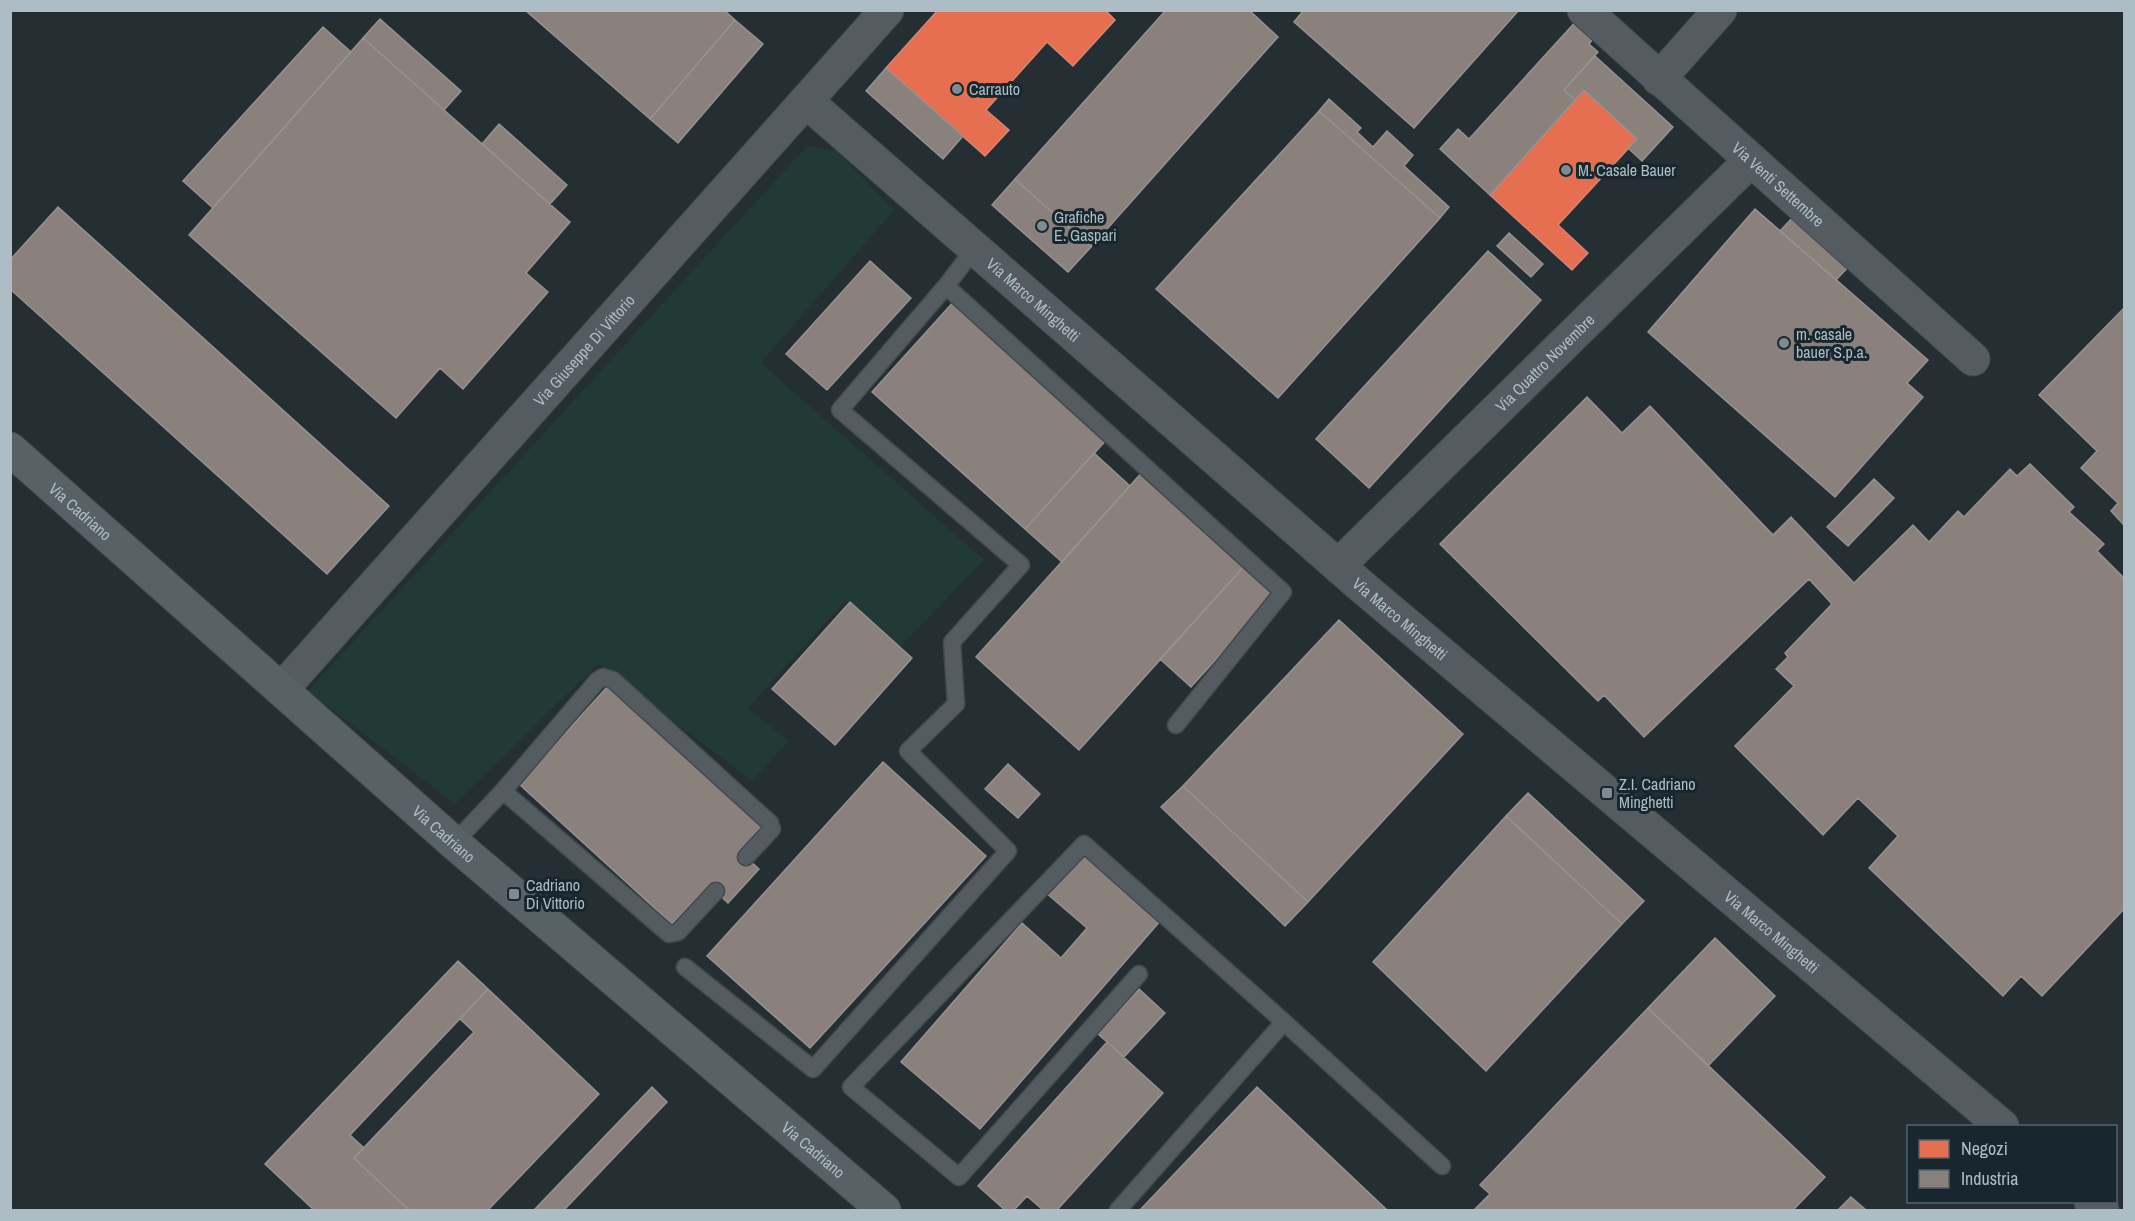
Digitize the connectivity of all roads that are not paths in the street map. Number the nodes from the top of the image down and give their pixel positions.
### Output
1 (887, 10) edge
2 (1584, 10) edge
3 (1720, 10) edge
4 (1659, 79) junction
5 (806, 100) junction
6 (1750, 161) junction
7 (975, 248) junction
8 (946, 286) junction
9 (1973, 358) dead end
10 (10, 449) edge
11 (1338, 566) junction
12 (282, 689) junction
13 (1176, 725) dead end
14 (503, 791) junction
15 (454, 843) junction
16 (746, 857) dead end
17 (716, 891) dead end
18 (685, 967) dead end
19 (1139, 974) dead end
20 (1284, 1022) junction
21 (2001, 1125) edge
22 (1442, 1166) dead end
23 (884, 1210) edge
24 (1118, 1210) edge

1 - 5 street, Via Giuseppe Di Vittorio
2 - 4 street, Via Venti Settembre
3 - 4 street
4 - 6 street, Via Venti Settembre
5 - 7 street, Via Marco Minghetti
5 - 12 street, Via Giuseppe Di Vittorio
6 - 9 street, Via Venti Settembre
6 - 11 street, Via Quattro Novembre
7 - 8 lane
7 - 11 street, Via Marco Minghetti
8 - 13 lane
8 - 18 lane
10 - 12 street, Via Cadriano
11 - 21 street, Via Marco Minghetti
12 - 15 street, Via Cadriano
14 - 15 lane
14 - 16 lane
14 - 17 lane
15 - 23 street, Via Cadriano
19 - 20 lane
20 - 22 lane
20 - 24 lane

